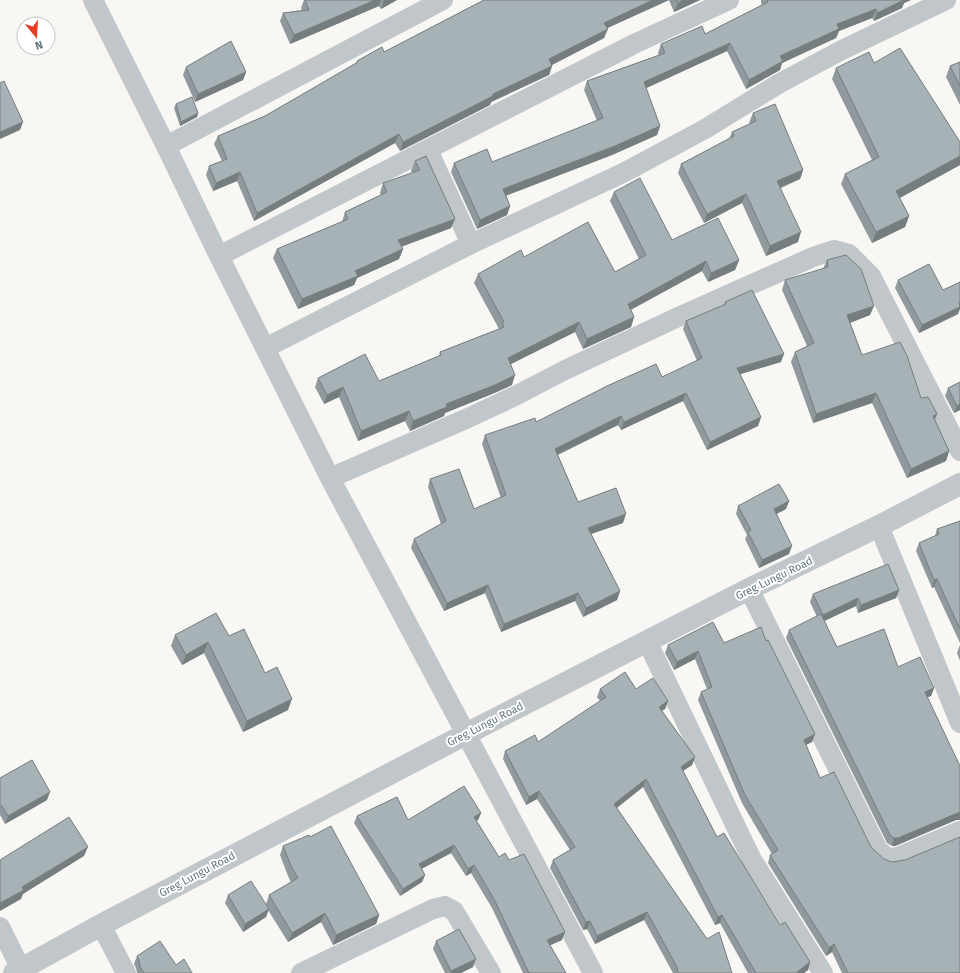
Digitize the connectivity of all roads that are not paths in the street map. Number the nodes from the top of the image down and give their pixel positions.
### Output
1 (93, 0) edge
2 (443, 0) edge
3 (729, 0) edge
4 (946, 0) edge
5 (166, 146) junction
6 (428, 150) junction
7 (471, 244) junction
8 (218, 256) junction
9 (265, 348) junction
10 (960, 451) edge
11 (330, 478) junction
12 (960, 484) edge
13 (879, 526) junction
14 (749, 589) junction
15 (647, 641) junction
16 (960, 723) edge
17 (466, 734) junction
18 (960, 831) edge
19 (101, 925) junction
20 (0, 927) edge
21 (17, 971) edge
22 (126, 973) edge
23 (301, 973) edge
24 (491, 973) edge
25 (593, 973) edge
26 (823, 973) edge

1 - 5 street
2 - 5 street
3 - 6 street
4 - 7 street
5 - 8 street
6 - 7 street
6 - 8 street
7 - 9 street
8 - 9 street
9 - 11 street
10 - 11 street
11 - 17 street
12 - 13 street, Greg Lungu Road
13 - 14 street, Greg Lungu Road
13 - 16 street
14 - 15 street, Greg Lungu Road
14 - 18 street
15 - 17 street, Greg Lungu Road
15 - 26 street
17 - 19 street, Greg Lungu Road
17 - 25 street
19 - 21 street, Greg Lungu Road
19 - 22 street
20 - 21 street
23 - 24 street

